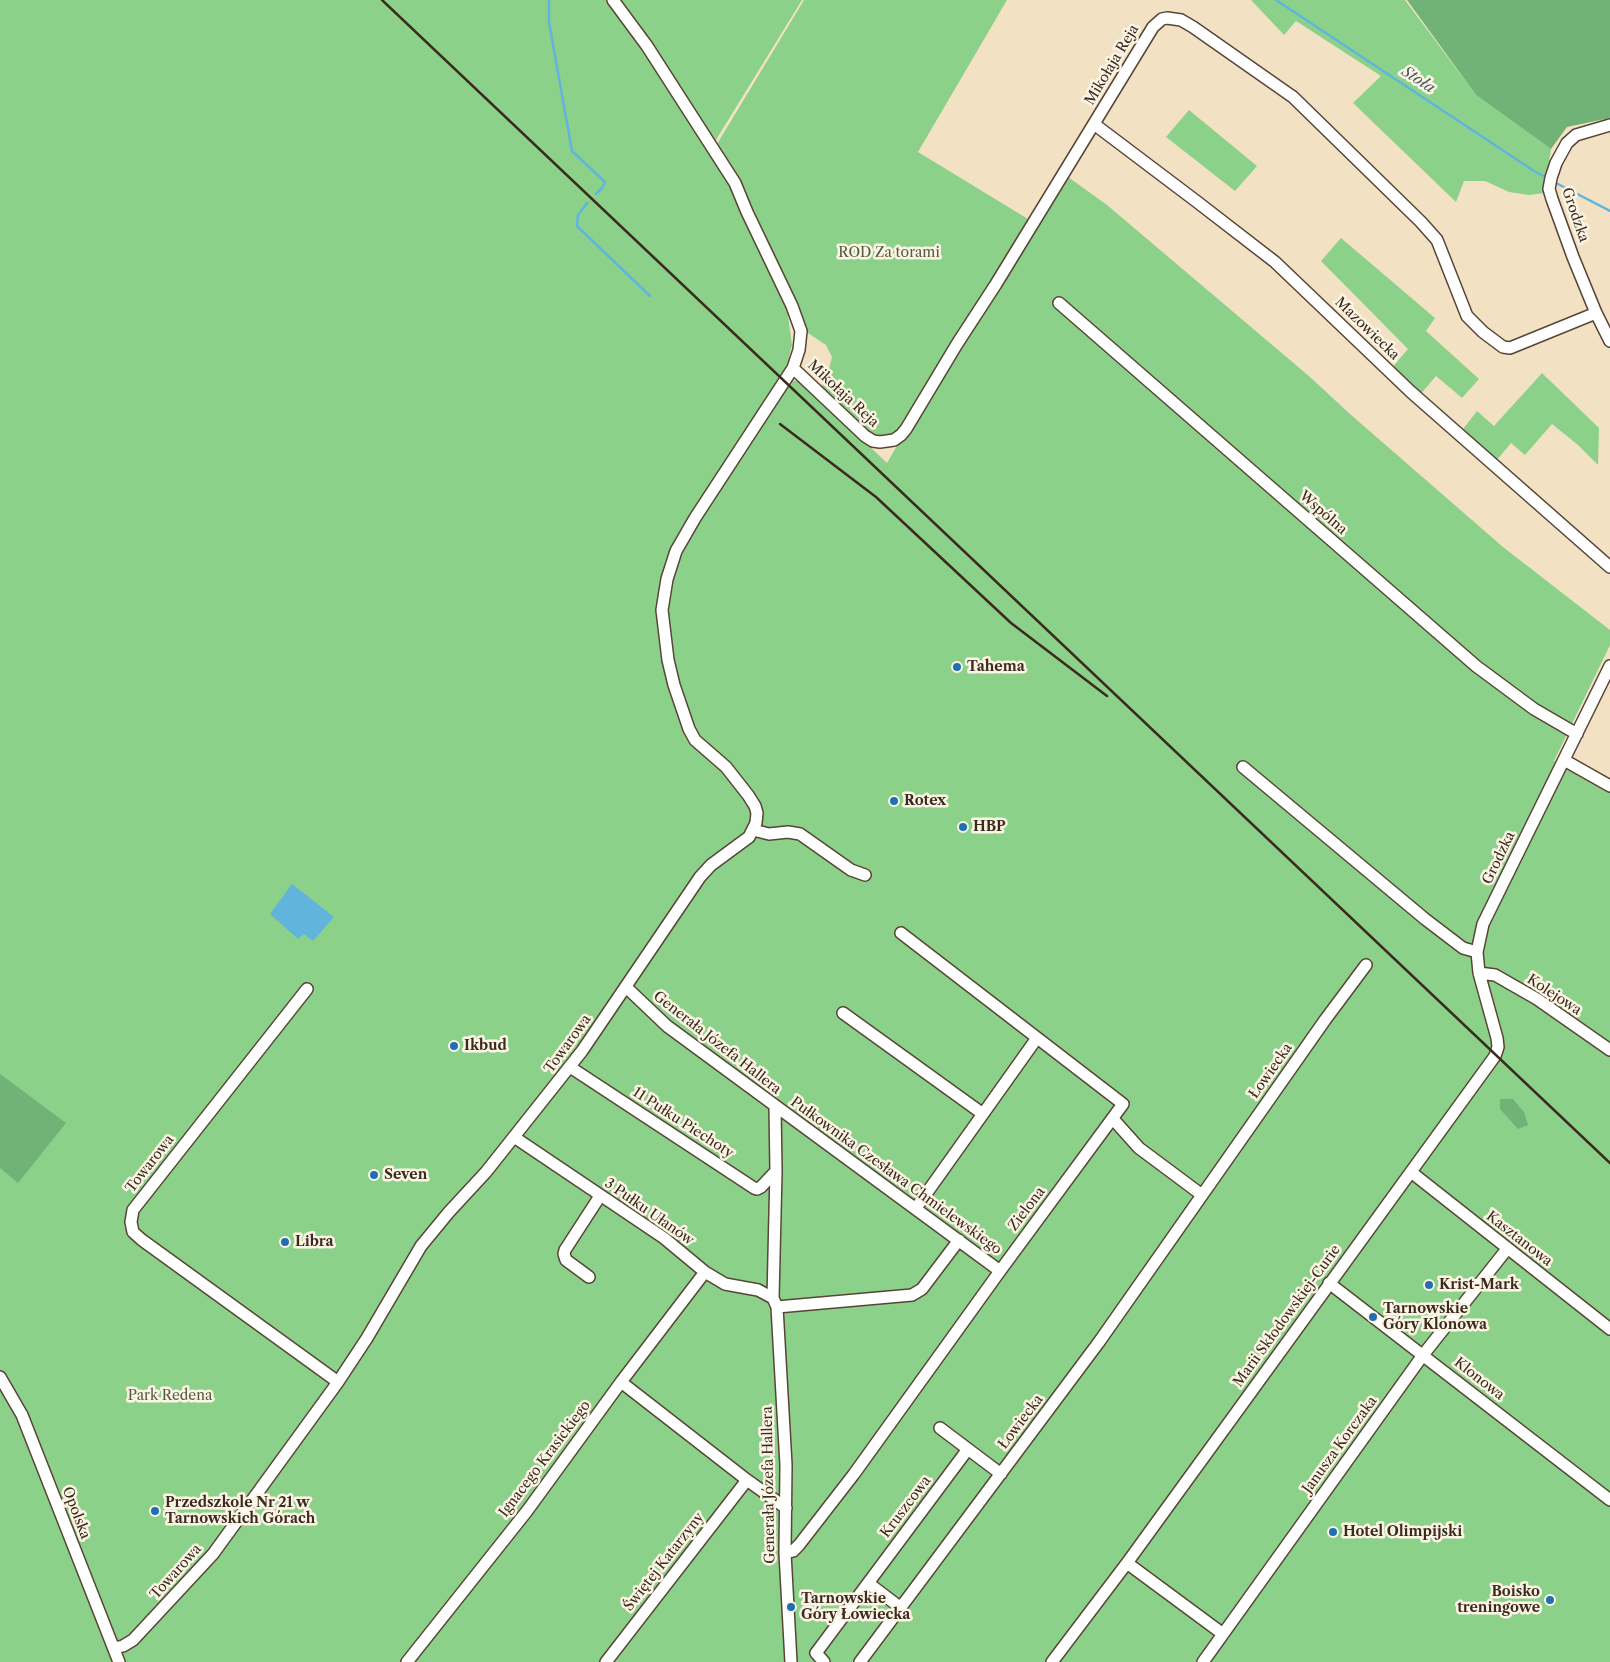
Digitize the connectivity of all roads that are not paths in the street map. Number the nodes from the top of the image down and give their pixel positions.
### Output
1 (613, 0) edge
2 (1094, 124) junction
3 (1610, 125) edge
4 (1058, 303) dead end
5 (1596, 313) junction
6 (1610, 340) edge
7 (793, 368) junction
8 (1610, 568) edge
9 (1610, 666) edge
10 (1577, 734) junction
11 (1564, 760) junction
12 (1243, 767) dead end
13 (1610, 786) edge
14 (754, 830) junction
15 (866, 874) dead end
16 (901, 933) dead end
17 (1477, 952) junction
18 (1366, 965) dead end
19 (1479, 973) junction
20 (626, 987) junction
21 (307, 989) dead end
22 (843, 1013) dead end
23 (1037, 1038) junction
24 (1610, 1050) edge
25 (570, 1067) junction
26 (775, 1110) junction
27 (983, 1114) junction
28 (1113, 1119) junction
29 (514, 1137) junction
30 (776, 1171) junction
31 (1411, 1172) junction
32 (1202, 1195) junction
33 (600, 1196) junction
34 (916, 1208) junction
35 (959, 1240) junction
36 (1507, 1249) junction
37 (1000, 1271) junction
38 (705, 1272) junction
39 (589, 1277) dead end
40 (1329, 1283) junction
41 (775, 1302) junction
42 (1610, 1329) edge
43 (1423, 1355) junction
44 (0, 1377) edge
45 (338, 1382) junction
46 (621, 1382) junction
47 (940, 1428) dead end
48 (968, 1449) junction
49 (1002, 1474) junction
50 (747, 1480) junction
51 (1610, 1500) edge
52 (786, 1508) junction
53 (785, 1553) junction
54 (1127, 1563) junction
55 (868, 1583) junction
56 (901, 1608) junction
57 (1223, 1634) junction
58 (114, 1648) junction
59 (120, 1662) edge
60 (407, 1662) edge
61 (606, 1662) edge
62 (791, 1662) edge
63 (824, 1662) edge
64 (860, 1662) edge
65 (1052, 1662) edge
66 (1203, 1662) edge

1 - 7 street
2 - 5 street, Mikołaja Reja
2 - 7 street, Mikołaja Reja
2 - 8 street, Mazowiecka
3 - 5 street, Grodzka
4 - 10 street, Wspólna
5 - 6 street, Grodzka
7 - 14 street
9 - 10 street, Grodzka
10 - 11 street, Grodzka
11 - 13 street
11 - 17 street, Grodzka
12 - 17 street
14 - 15 street
14 - 20 street, Towarowa
16 - 23 street, Zielona
17 - 19 street, Grodzka
18 - 32 street, Łowiecka
19 - 24 street, Kolejowa
19 - 31 street, Marii Skłodowskiej-Curie
20 - 25 street, Towarowa
20 - 26 street, Generała Józefa Hallera
21 - 45 street, Towarowa
22 - 27 street
23 - 27 street
23 - 28 street, Zielona
25 - 29 street, Towarowa
25 - 30 street, 11 Pułku Piechoty
26 - 30 street, Generała Józefa Hallera
26 - 34 street, Pułkownika Czesława Chmielewskiego
27 - 34 street
28 - 32 street
28 - 37 street, Zielona
29 - 33 street, 3 Pułku Ułanów
29 - 45 street, Towarowa
30 - 41 street, Generała Józefa Hallera
31 - 36 street, Kasztanowa
31 - 40 street, Marii Skłodowskiej-Curie
32 - 49 street, Łowiecka
33 - 38 street, 3 Pułku Ułanów
33 - 39 street
34 - 35 street, Pułkownika Czesława Chmielewskiego
35 - 37 street, Pułkownika Czesława Chmielewskiego
35 - 41 street
36 - 42 street, Kasztanowa
36 - 43 street, Janusza Korczaka
37 - 53 street, Zielona
38 - 41 street, 3 Pułku Ułanów
38 - 46 street, Ignacego Krasickiego
40 - 43 street, Klonowa
40 - 54 street, Marii Skłodowskiej-Curie
41 - 52 street, Generała Józefa Hallera
43 - 51 street, Klonowa
43 - 57 street, Janusza Korczaka
44 - 58 street, Opolska
45 - 58 street, Towarowa
46 - 50 street
46 - 60 street, Ignacego Krasickiego
47 - 48 street
48 - 49 street
48 - 55 street, Kruszcowa
49 - 56 street, Łowiecka
50 - 52 street
50 - 61 street, Świętej Katarzyny
52 - 53 street, Generała Józefa Hallera
53 - 62 street, Generała Józefa Hallera
54 - 57 street
54 - 65 street, Marii Skłodowskiej-Curie
55 - 56 street
55 - 63 street, Kruszcowa
56 - 64 street, Łowiecka
57 - 66 street, Janusza Korczaka
58 - 59 street, Opolska

